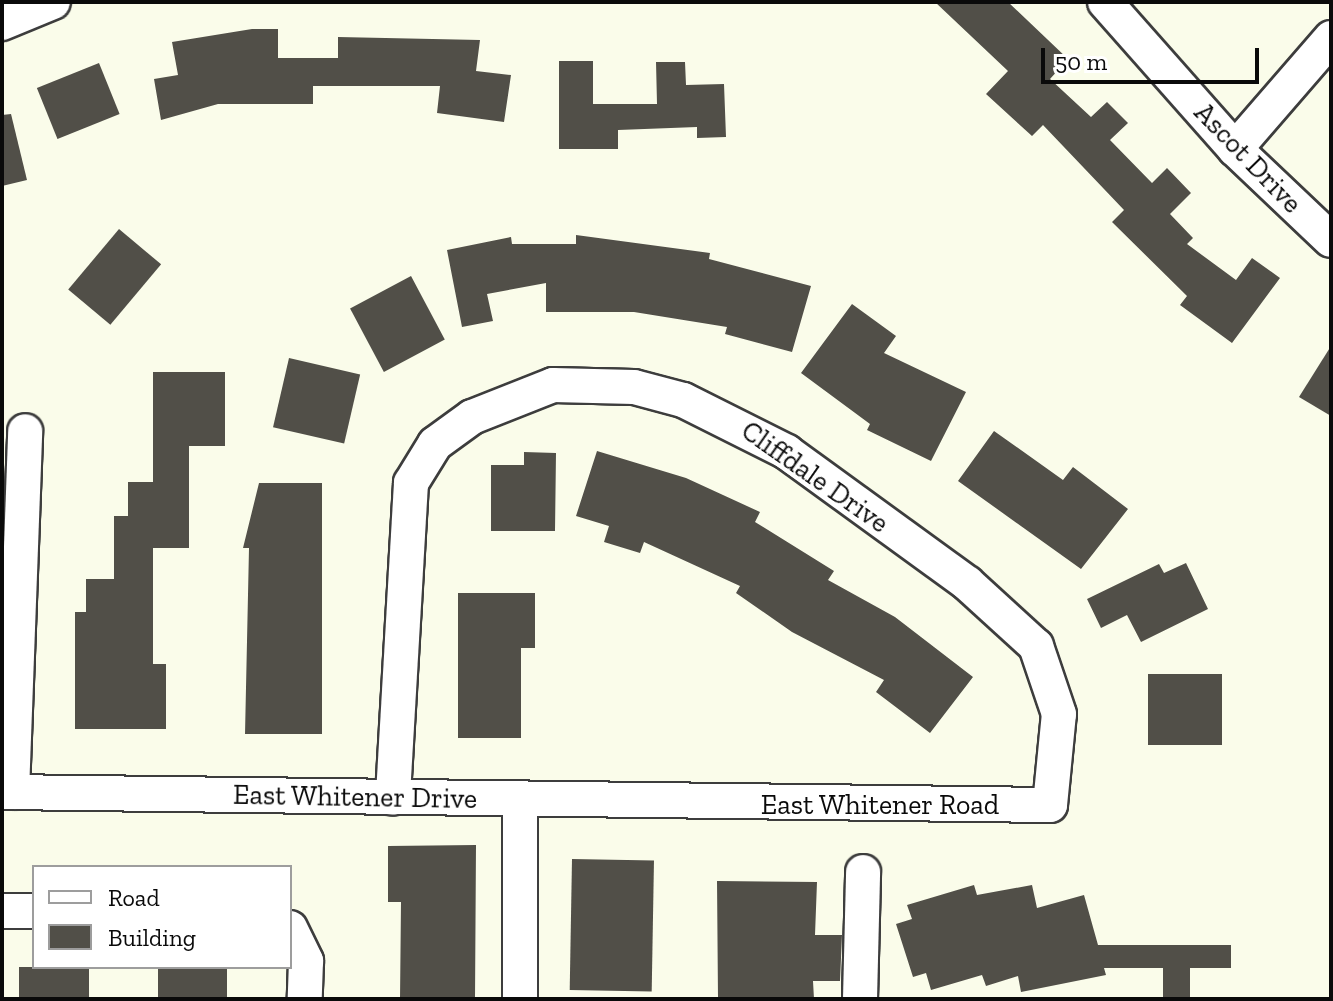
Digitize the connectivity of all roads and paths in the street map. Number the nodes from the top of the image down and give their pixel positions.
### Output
1 (53, 2) edge
2 (1105, 2) edge
3 (2, 23) edge
4 (1331, 38) edge
5 (1235, 149) junction
6 (1331, 240) edge
7 (25, 431) dead end
8 (7, 792) edge
9 (393, 797) junction
10 (520, 800) junction
11 (709, 804) joint
12 (1050, 805) joint
13 (863, 872) dead end
14 (2, 911) edge
15 (32, 911) edge
16 (292, 932) edge
17 (305, 999) edge
18 (520, 999) edge
19 (860, 999) edge

1 - 3 street
2 - 5 street, Ascot Drive
4 - 5 street
5 - 6 street, Ascot Drive
7 - 8 street
8 - 9 street, East Whitener Drive
9 - 10 street, East Whitener Drive
9 - 12 street, Cliffdale Drive
10 - 11 street, East Whitener Drive
10 - 18 street
11 - 12 street, East Whitener Road
13 - 19 street
14 - 15 street
16 - 17 street

